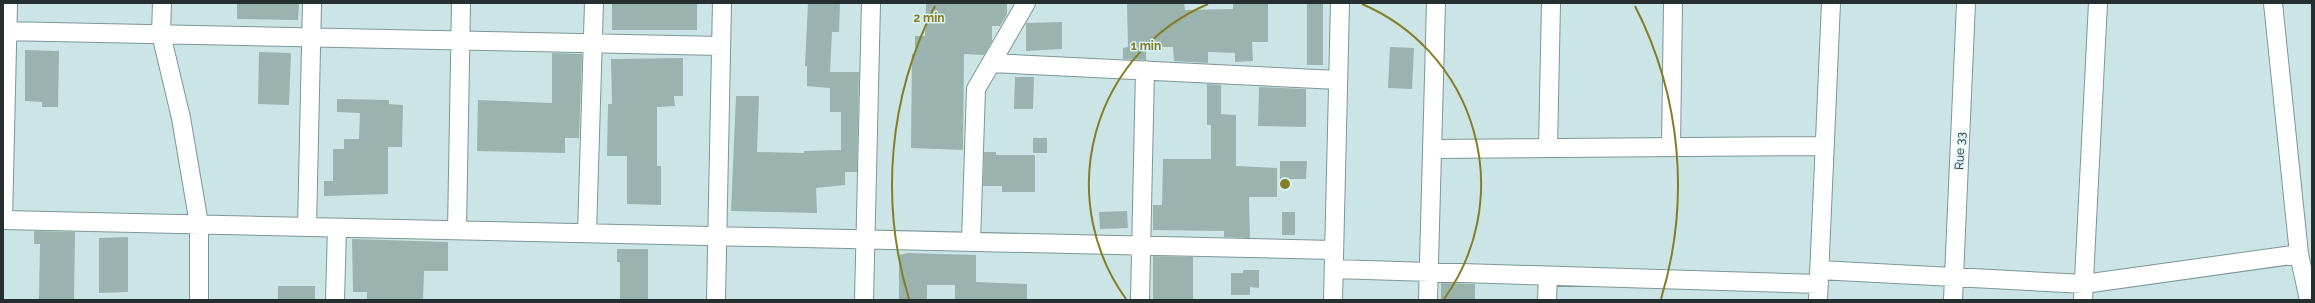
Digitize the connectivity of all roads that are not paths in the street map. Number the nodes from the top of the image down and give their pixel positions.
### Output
1 (8, 3) edge
2 (162, 3) edge
3 (312, 3) edge
4 (462, 3) edge
5 (594, 3) edge
6 (722, 3) edge
7 (871, 3) edge
8 (1026, 3) edge
9 (1340, 3) edge
10 (1436, 3) edge
11 (1551, 3) edge
12 (1673, 3) edge
13 (1832, 3) edge
14 (1966, 3) edge
15 (2098, 3) edge
16 (2273, 3) edge
17 (5, 31) edge
18 (161, 34) junction
19 (311, 37) junction
20 (461, 41) junction
21 (592, 44) junction
22 (721, 46) junction
23 (991, 63) junction
24 (1145, 70) junction
25 (1338, 80) junction
26 (1825, 146) junction
27 (1671, 147) junction
28 (1548, 148) junction
29 (1432, 149) junction
30 (3, 220) edge
31 (199, 224) junction
32 (307, 227) junction
33 (337, 228) junction
34 (457, 230) junction
35 (587, 233) junction
36 (717, 236) junction
37 (865, 239) junction
38 (971, 242) junction
39 (1141, 246) junction
40 (1334, 250) junction
41 (2300, 254) junction
42 (1334, 269) junction
43 (1429, 272) junction
44 (1548, 276) junction
45 (1954, 277) junction
46 (1819, 285) edge
47 (2084, 292) edge
48 (199, 300) edge
49 (335, 300) edge
50 (716, 300) edge
51 (864, 300) edge
52 (1140, 300) edge
53 (1333, 300) edge
54 (1428, 300) edge
55 (1547, 300) edge
56 (1953, 300) edge
57 (2309, 300) edge

1 - 17 street
2 - 18 street
3 - 19 street
4 - 20 street
5 - 21 street
6 - 22 street
7 - 37 street
8 - 23 street
9 - 25 street
10 - 29 street
11 - 28 street
12 - 27 street
13 - 26 street
14 - 45 street, Rue 33
15 - 47 street
16 - 41 street
17 - 18 street
17 - 30 street
18 - 19 street
18 - 31 street
19 - 20 street
19 - 32 street
20 - 21 street
20 - 34 street
21 - 22 street
21 - 35 street
22 - 36 street
23 - 24 street
23 - 38 street
24 - 25 street
24 - 39 street
25 - 40 street
26 - 27 street
26 - 46 street
27 - 28 street
28 - 29 street
29 - 43 street
30 - 31 street
31 - 32 street
31 - 48 street
32 - 33 street
33 - 34 street
33 - 49 street
34 - 35 street
35 - 36 street
36 - 37 street
36 - 50 street
37 - 38 street
37 - 51 street
38 - 39 street
39 - 40 street
39 - 52 street
40 - 42 street
41 - 47 street
41 - 57 street
42 - 43 street
42 - 53 street
43 - 44 street
43 - 54 street
44 - 46 street
44 - 55 street
45 - 46 street
45 - 47 street
45 - 56 street, Rue 33

